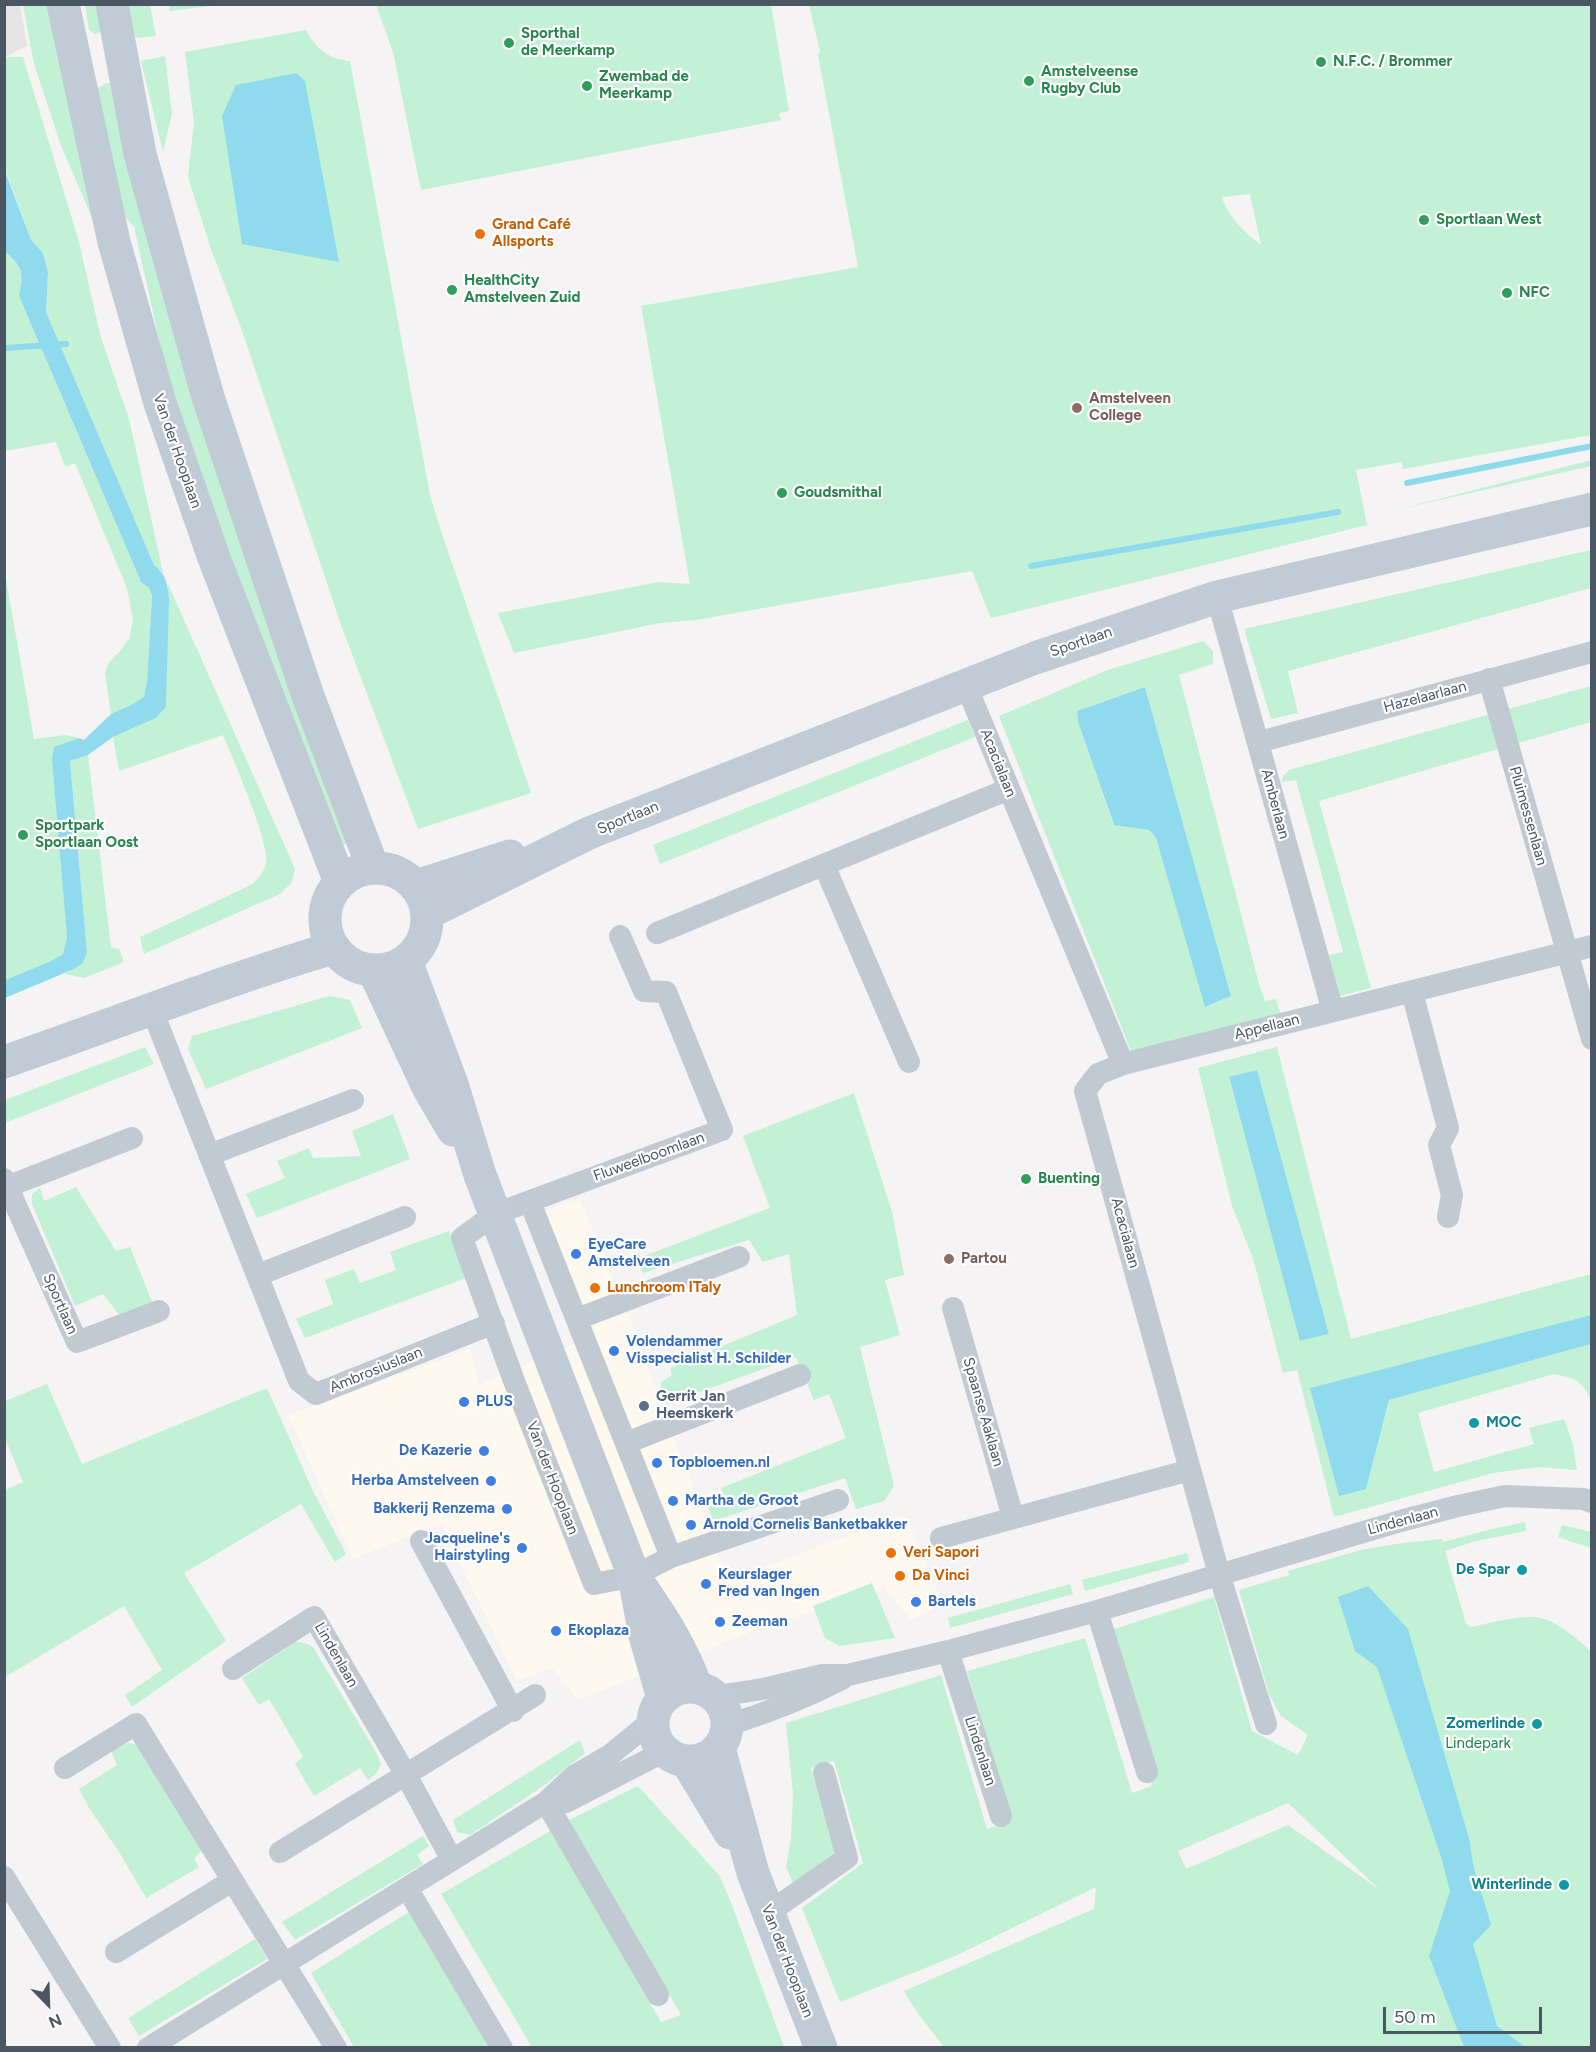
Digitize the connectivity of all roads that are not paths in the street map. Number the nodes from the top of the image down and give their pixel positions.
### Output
1 (63, 4) edge
2 (112, 4) edge
3 (1592, 509) edge
4 (1217, 597) junction
5 (1592, 652) edge
6 (1489, 679) junction
7 (966, 685) junction
8 (1259, 742) junction
9 (1009, 789) junction
10 (824, 865) junction
11 (373, 868) junction
12 (340, 882) junction
13 (422, 900) junction
14 (657, 933) dead end
15 (620, 936) dead end
16 (329, 938) junction
17 (1592, 946) edge
18 (1568, 952) junction
19 (406, 961) junction
20 (375, 971) junction
21 (1412, 992) junction
22 (152, 1010) junction
23 (1333, 1011) junction
24 (1592, 1039) edge
25 (4, 1062) edge
26 (909, 1062) dead end
27 (1123, 1064) junction
28 (353, 1100) dead end
29 (132, 1138) dead end
30 (209, 1155) junction
31 (480, 1175) junction
32 (6, 1185) edge
33 (530, 1202) junction
34 (495, 1214) junction
35 (405, 1217) dead end
36 (1448, 1217) dead end
37 (739, 1257) dead end
38 (258, 1275) junction
39 (953, 1308) dead end
40 (159, 1311) dead end
41 (577, 1319) junction
42 (494, 1323) junction
43 (800, 1376) dead end
44 (626, 1443) junction
45 (1190, 1470) junction
46 (838, 1500) dead end
47 (1592, 1502) edge
48 (1013, 1517) junction
49 (941, 1538) dead end
50 (421, 1541) dead end
51 (671, 1557) junction
52 (1219, 1574) junction
53 (634, 1576) junction
54 (1096, 1611) junction
55 (948, 1651) junction
56 (233, 1669) dead end
57 (848, 1675) junction
58 (536, 1695) dead end
59 (658, 1709) junction
60 (513, 1711) junction
61 (715, 1714) junction
62 (1266, 1724) dead end
63 (676, 1756) junction
64 (65, 1768) dead end
65 (1147, 1772) dead end
66 (824, 1773) dead end
67 (406, 1775) junction
68 (546, 1802) junction
69 (1001, 1816) dead end
70 (280, 1852) dead end
71 (452, 1860) junction
72 (753, 1874) junction
73 (4, 1877) edge
74 (232, 1881) junction
75 (407, 1888) junction
76 (768, 1913) junction
77 (116, 1952) dead end
78 (283, 1964) junction
79 (658, 1995) dead end
80 (110, 2048) edge
81 (148, 2048) edge
82 (336, 2048) edge
83 (502, 2048) edge
84 (821, 2048) edge

1 - 12 street, Van der Hooplaan
2 - 11 street
3 - 4 street, Sportlaan
4 - 7 street, Sportlaan
4 - 8 street, Amberlaan
5 - 6 street, Hazelaarlaan
6 - 8 street, Hazelaarlaan
6 - 18 street, Pluimessenlaan
7 - 9 street, Acacialaan
7 - 13 street, Sportlaan
8 - 23 street, Amberlaan
9 - 10 street
9 - 27 street, Acacialaan
10 - 14 street
10 - 26 street
11 - 12 street
11 - 13 street
12 - 16 street
13 - 19 street
15 - 33 street, Fluweelboomlaan
16 - 20 street
16 - 22 street
17 - 18 street, Appellaan
18 - 21 street, Appellaan
18 - 24 street, Pluimessenlaan
19 - 20 street
19 - 31 street, Van der Hooplaan
20 - 31 street, Van der Hooplaan
21 - 23 street, Appellaan
21 - 36 street
22 - 25 street
22 - 30 street, Ambrosiuslaan
23 - 27 street, Appellaan
27 - 45 street, Acacialaan
28 - 30 street
29 - 32 street, Sportlaan
30 - 38 street, Ambrosiuslaan
31 - 34 street, Van der Hooplaan
32 - 40 street, Sportlaan
33 - 34 street, Fluweelboomlaan
33 - 41 street
34 - 42 street, Van der Hooplaan
34 - 53 street, Van der Hooplaan
35 - 38 street
37 - 41 street
38 - 42 street, Ambrosiuslaan
39 - 48 street, Spaanse Aaklaan
41 - 44 street
42 - 53 street, Van der Hooplaan
43 - 44 street
44 - 51 street
45 - 48 street
45 - 52 street, Acacialaan
46 - 51 street, Van der Hooplaan
47 - 52 street, Lindenlaan
48 - 49 street
50 - 60 street
51 - 53 street, Van der Hooplaan
52 - 54 street, Lindenlaan
52 - 62 street
53 - 59 street, Van der Hooplaan
53 - 61 street, Van der Hooplaan
54 - 55 street, Lindenlaan
54 - 65 street
55 - 57 street, Lindenlaan
55 - 69 street, Lindenlaan
56 - 67 street, Lindenlaan
57 - 61 street, Lindenlaan
57 - 61 street, Lindenlaan
58 - 60 street
59 - 61 street
59 - 63 street
59 - 68 street
60 - 67 street
61 - 63 street
61 - 72 street, Van der Hooplaan
63 - 68 street
63 - 72 street, Van der Hooplaan
64 - 74 street
66 - 76 street
67 - 70 street
67 - 71 street, Lindenlaan
68 - 71 street
68 - 79 street
71 - 75 street
72 - 76 street, Van der Hooplaan
73 - 80 street
74 - 77 street
74 - 78 street
75 - 78 street
75 - 83 street
76 - 84 street, Van der Hooplaan
78 - 81 street
78 - 82 street

